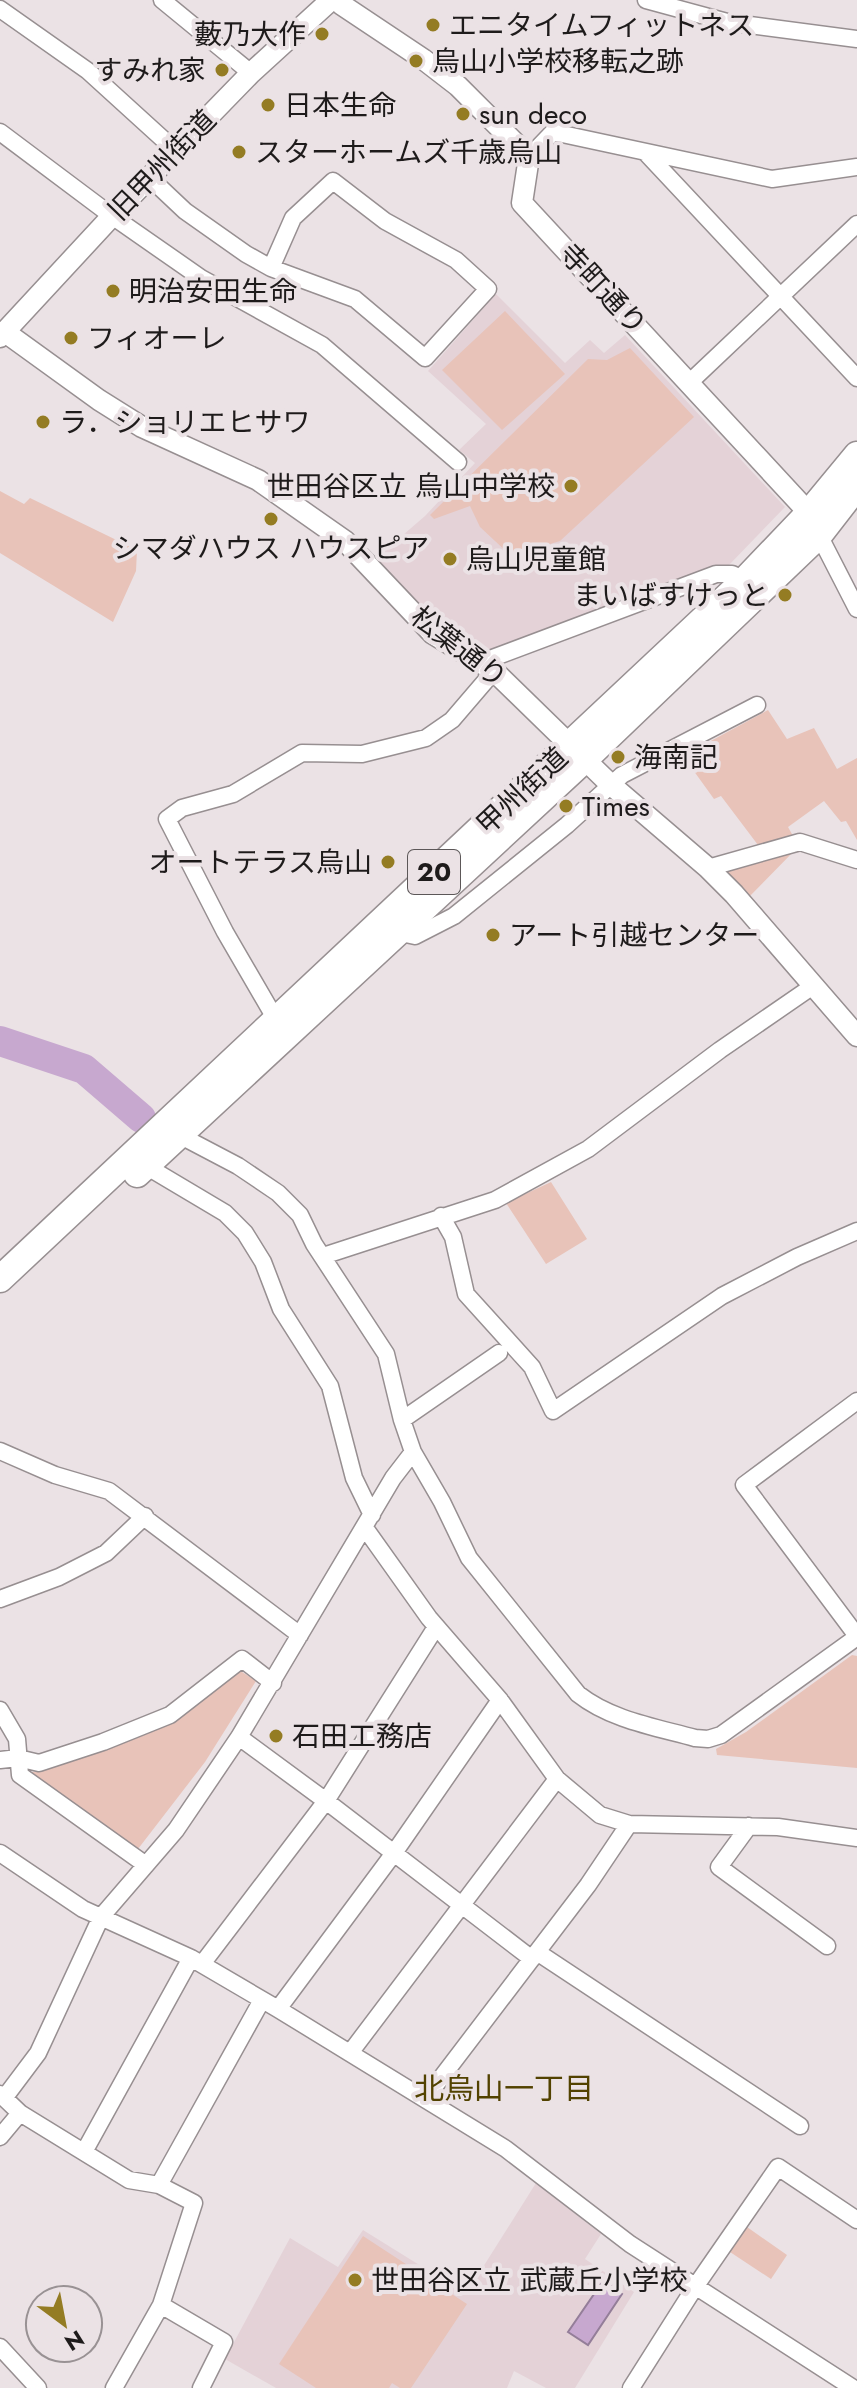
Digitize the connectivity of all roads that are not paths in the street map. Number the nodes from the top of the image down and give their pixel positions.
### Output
1 (162, 0) edge
2 (331, 0) edge
3 (339, 0) edge
4 (646, 0) edge
5 (0, 9) edge
6 (857, 39) edge
7 (251, 73) junction
8 (0, 132) edge
9 (176, 151) junction
10 (646, 152) junction
11 (529, 157) junction
12 (857, 167) edge
13 (150, 178) junction
14 (112, 216) junction
15 (857, 224) edge
16 (271, 268) junction
17 (780, 297) junction
18 (3, 335) edge
19 (857, 378) edge
20 (690, 382) junction
21 (857, 455) edge
22 (458, 462) dead end
23 (857, 486) edge
24 (814, 524) junction
25 (745, 580) junction
26 (857, 609) edge
27 (488, 667) junction
28 (757, 705) dead end
29 (578, 752) junction
30 (610, 784) junction
31 (857, 860) edge
32 (708, 868) junction
33 (396, 932) junction
34 (813, 986) junction
35 (275, 1018) junction
36 (857, 1036) edge
37 (179, 1135) junction
38 (146, 1166) junction
39 (441, 1216) junction
40 (857, 1231) edge
41 (323, 1256) junction
42 (5, 1272) edge
43 (0, 1300) edge
44 (499, 1353) dead end
45 (857, 1401) edge
46 (402, 1420) junction
47 (0, 1451) edge
48 (413, 1452) junction
49 (145, 1516) junction
50 (368, 1521) junction
51 (0, 1599) edge
52 (436, 1627) junction
53 (300, 1635) junction
54 (857, 1637) edge
55 (273, 1683) junction
56 (500, 1700) junction
57 (0, 1710) edge
58 (239, 1737) junction
59 (18, 1758) junction
60 (0, 1760) edge
61 (557, 1779) junction
62 (326, 1801) junction
63 (629, 1824) junction
64 (749, 1826) junction
65 (857, 1838) edge
66 (0, 1853) edge
67 (394, 1853) junction
68 (146, 1865) junction
69 (463, 1905) junction
70 (101, 1917) junction
71 (827, 1946) dead end
72 (535, 1956) junction
73 (196, 1961) junction
74 (262, 2000) junction
75 (278, 2009) junction
76 (350, 2053) junction
77 (3, 2095) edge
78 (425, 2099) junction
79 (20, 2113) junction
80 (800, 2126) dead end
81 (0, 2137) edge
82 (84, 2152) junction
83 (159, 2185) junction
84 (857, 2220) edge
85 (695, 2287) junction
86 (161, 2305) junction
87 (0, 2347) edge
88 (27, 2385) edge
89 (114, 2388) edge
90 (201, 2388) edge
91 (631, 2388) edge
92 (853, 2388) edge

1 - 7 street
2 - 7 street, 旧甲州街道
3 - 11 street
4 - 6 street
5 - 9 street
7 - 9 street, 旧甲州街道
8 - 14 street
9 - 13 street, 旧甲州街道
10 - 11 street
10 - 12 street
10 - 17 street
11 - 20 street, 寺町通り
13 - 14 street, 旧甲州街道
13 - 16 street
14 - 18 street, 旧甲州街道
14 - 22 street
15 - 17 street
16 - 16 street
17 - 19 street
17 - 20 street
18 - 27 street, 松葉通り
20 - 24 street, 寺町通り
21 - 24 highway, 甲州街道 / 20
23 - 24 highway, 甲州街道 / 20
24 - 25 highway, 甲州街道 / 20
24 - 26 street, 寺町通り
24 - 29 highway, 甲州街道 / 20
25 - 27 street
25 - 29 highway, 甲州街道 / 20
27 - 29 street, 松葉通り
27 - 35 street
28 - 30 street
29 - 30 street, 松葉通り
29 - 33 highway, 甲州街道 / 20
29 - 35 highway, 甲州街道 / 20
30 - 32 street, 松葉通り
30 - 33 street
31 - 32 street
32 - 34 street, 松葉通り
33 - 37 highway, 甲州街道 / 20
34 - 36 street, 松葉通り
34 - 39 street
35 - 42 highway, 甲州街道 / 20
37 - 38 highway, 甲州街道 / 20
37 - 41 street
38 - 43 highway, 甲州街道 / 20
38 - 50 street
39 - 40 street
39 - 41 street
41 - 46 street
44 - 46 street
45 - 54 street
46 - 48 street
47 - 49 street
48 - 50 street
48 - 54 street
49 - 51 street
49 - 53 street
50 - 52 street
50 - 53 street
52 - 56 street
52 - 62 street
53 - 55 street
55 - 58 street
55 - 59 street
56 - 61 street
56 - 67 street
57 - 59 street
58 - 62 street
58 - 68 street
59 - 60 street
59 - 68 street
61 - 63 street
61 - 69 street
62 - 67 street
62 - 73 street
63 - 64 street
63 - 72 street
64 - 65 street
64 - 71 street
66 - 70 street
67 - 69 street
67 - 75 street
68 - 70 street
69 - 72 street
69 - 76 street
70 - 73 street
70 - 77 street
72 - 78 street
72 - 80 street
73 - 74 street
73 - 82 street
74 - 75 street
74 - 83 street
75 - 76 street
76 - 78 street
77 - 79 street
78 - 85 street
79 - 81 street
79 - 82 street
82 - 83 street
83 - 86 street
84 - 85 street
85 - 91 street
85 - 92 street
86 - 89 street
86 - 90 street
87 - 88 street

